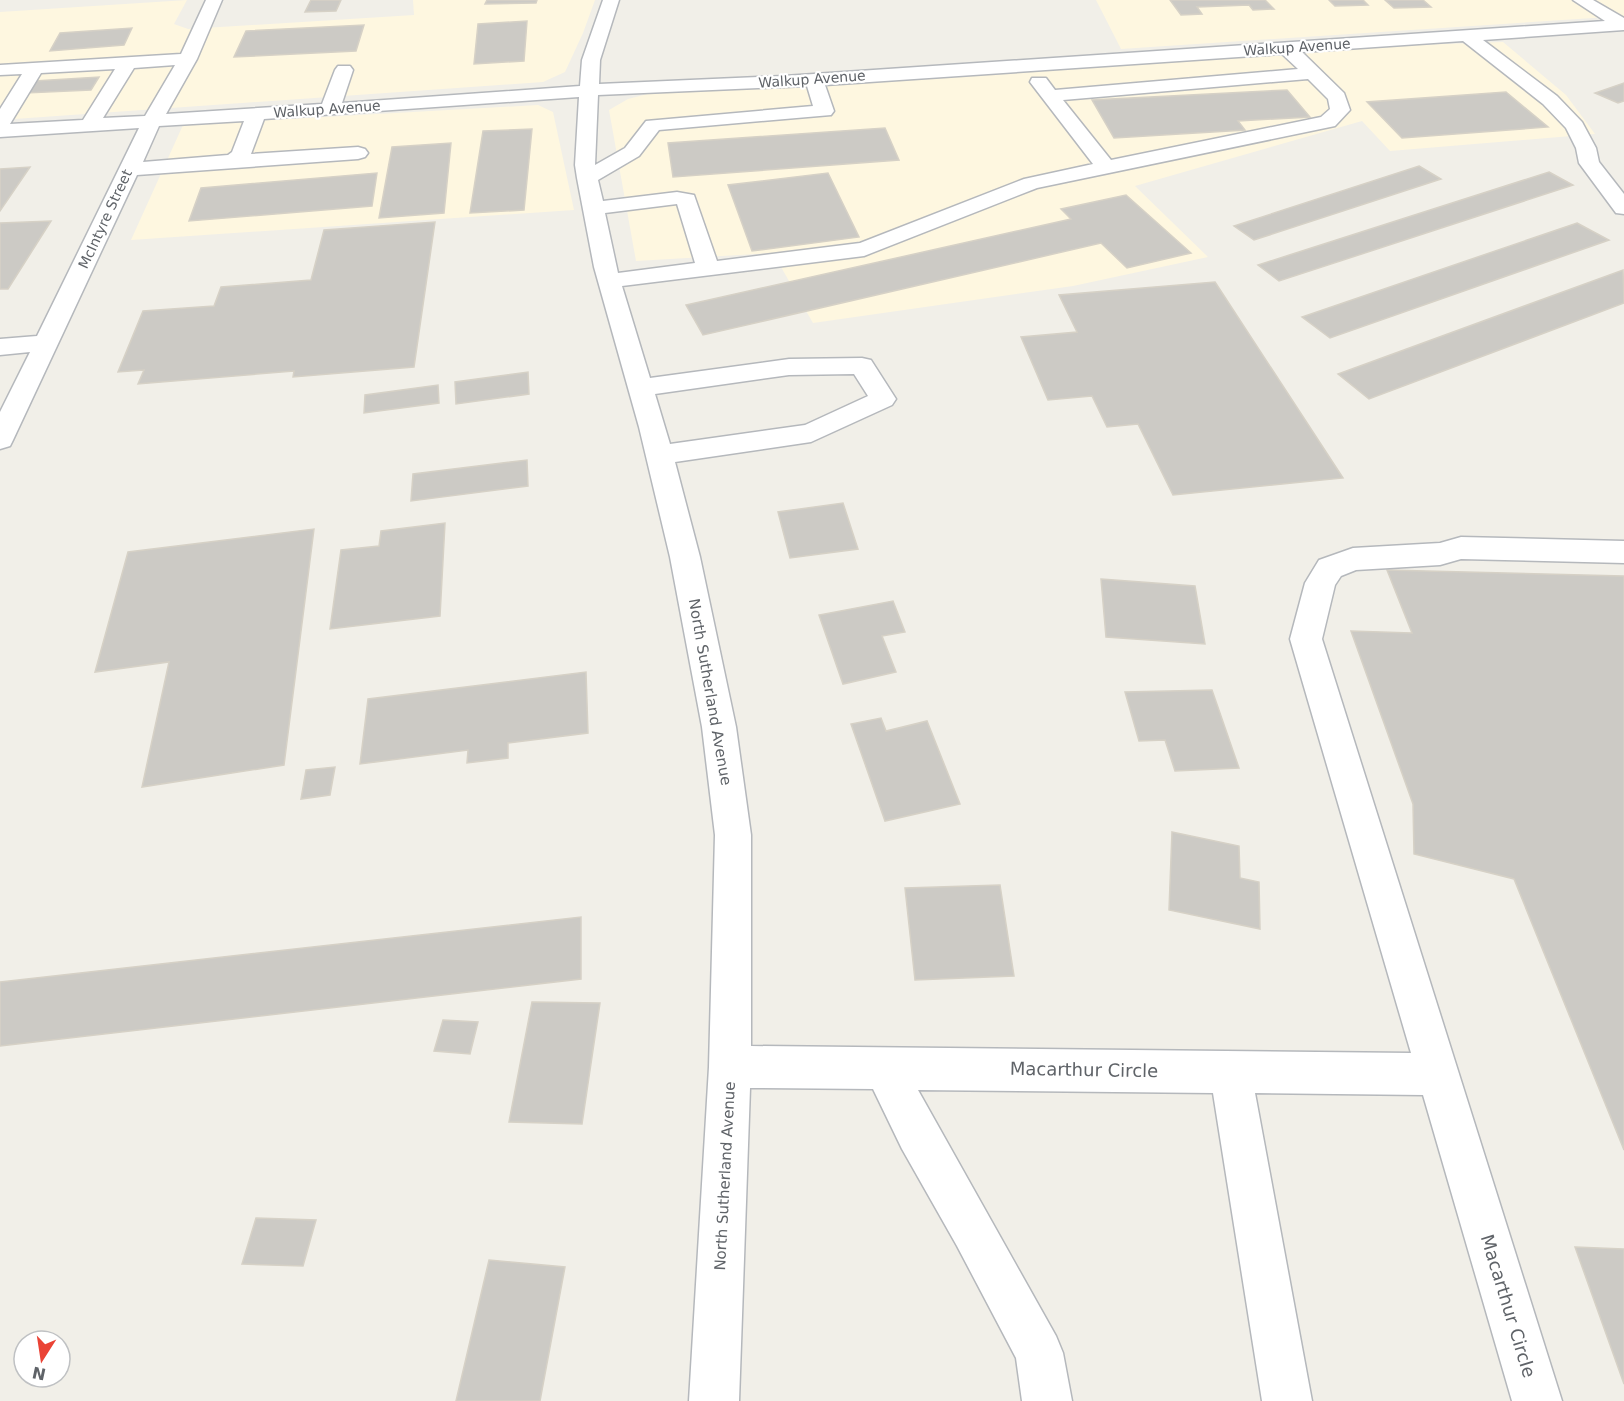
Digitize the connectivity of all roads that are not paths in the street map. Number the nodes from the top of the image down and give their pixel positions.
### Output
1 (214, 0) edge
2 (611, 0) edge
3 (1581, 0) edge
4 (1624, 25) edge
5 (1467, 36) junction
6 (1287, 48) junction
7 (188, 59) junction
8 (128, 63) junction
9 (1024, 64) junction
10 (35, 68) junction
11 (0, 70) edge
12 (344, 70) dead end
13 (1312, 73) junction
14 (814, 80) junction
15 (588, 90) junction
16 (1049, 96) junction
17 (103, 103) junction
18 (80, 105) dead end
19 (33, 108) dead end
20 (330, 109) junction
21 (256, 114) junction
22 (5, 117) edge
23 (152, 121) junction
24 (89, 125) junction
25 (0, 131) edge
26 (358, 153) dead end
27 (234, 161) junction
28 (1106, 168) junction
29 (129, 169) junction
30 (590, 193) junction
31 (1624, 208) edge
32 (708, 268) junction
33 (609, 281) junction
34 (46, 343) junction
35 (0, 347) edge
36 (640, 388) junction
37 (0, 440) edge
38 (659, 455) junction
39 (1624, 552) edge
40 (730, 1067) junction
41 (885, 1068) junction
42 (1230, 1071) junction
43 (1437, 1074) junction
44 (714, 1401) edge
45 (1047, 1401) edge
46 (1287, 1401) edge
47 (1537, 1401) edge

1 - 7 street, McIntyre Street
2 - 15 street, North Sutherland Avenue
3 - 4 street
4 - 5 street, Walkup Avenue
5 - 6 street, Walkup Avenue
5 - 31 street
6 - 9 street, Walkup Avenue
6 - 13 street
7 - 8 street
7 - 23 street, McIntyre Street
8 - 10 street
8 - 17 street
9 - 14 street, Walkup Avenue
9 - 16 street
10 - 11 street
10 - 22 street
12 - 20 street
13 - 16 street
13 - 28 street
14 - 15 street, Walkup Avenue
14 - 30 street
15 - 20 street, Walkup Avenue
15 - 30 street, North Sutherland Avenue
16 - 28 street
17 - 18 street
17 - 24 street
19 - 22 street
20 - 21 street, Walkup Avenue
21 - 23 street, Walkup Avenue
21 - 27 street
23 - 24 street, Walkup Avenue
23 - 29 street, McIntyre Street
24 - 25 street, Walkup Avenue
26 - 27 street
27 - 29 street
28 - 32 street
29 - 34 street, McIntyre Street
30 - 32 street
30 - 33 street, North Sutherland Avenue
32 - 33 street
33 - 36 street, North Sutherland Avenue
34 - 35 street
34 - 37 street, McIntyre Street
36 - 38 street, North Sutherland Avenue
36 - 38 street
38 - 40 street, North Sutherland Avenue
39 - 43 street, Macarthur Circle
40 - 41 street, Macarthur Circle
40 - 44 street, North Sutherland Avenue
41 - 42 street, Macarthur Circle
41 - 45 street
42 - 43 street, Macarthur Circle
42 - 46 street
43 - 47 street, Macarthur Circle

